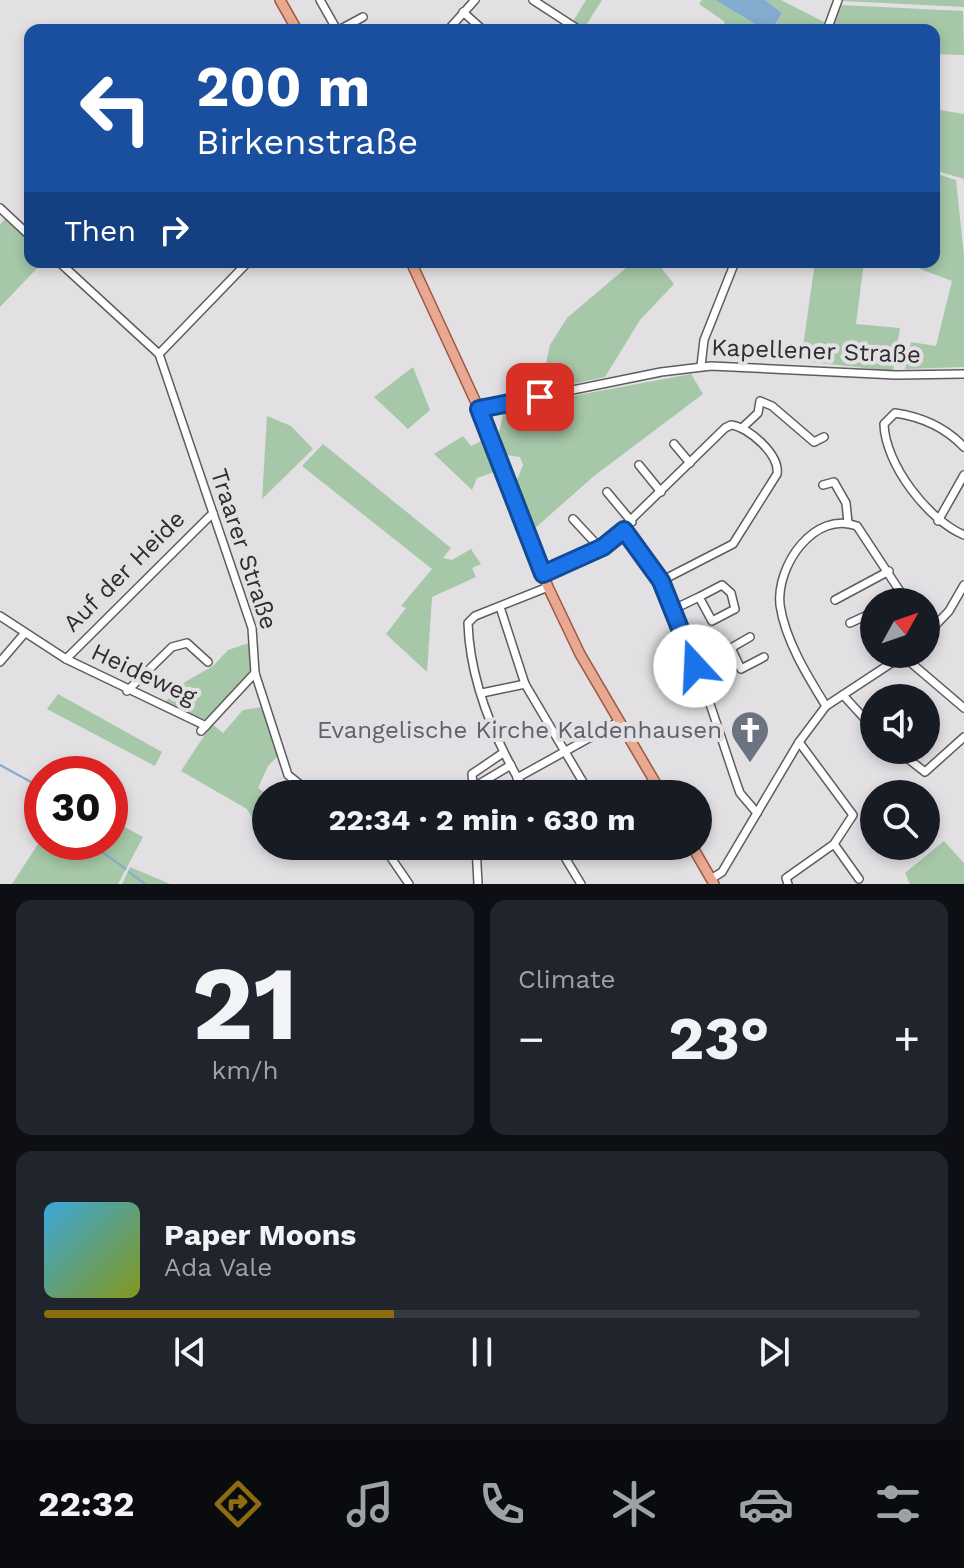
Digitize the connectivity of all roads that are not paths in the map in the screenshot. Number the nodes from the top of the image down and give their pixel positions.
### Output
1 (280, 0) edge
2 (320, 0) edge
3 (475, 0) edge
4 (533, 0) edge
5 (554, 0) edge
6 (838, 0) edge
7 (548, 10) junction
8 (463, 12) junction
9 (363, 17) dead end
10 (294, 24) edge
11 (334, 24) edge
12 (350, 24) edge
13 (453, 24) edge
14 (476, 24) edge
15 (570, 24) edge
16 (829, 24) edge
17 (0, 208) edge
18 (24, 230) edge
19 (66, 268) edge
20 (242, 268) edge
21 (414, 268) edge
22 (733, 268) edge
23 (159, 354) junction
24 (701, 366) junction
25 (964, 374) edge
26 (479, 409) junction
27 (742, 428) junction
28 (824, 437) dead end
29 (674, 444) dead end
30 (964, 447) edge
31 (690, 463) junction
32 (639, 465) dead end
33 (964, 475) edge
34 (823, 485) dead end
35 (607, 492) dead end
36 (661, 492) junction
37 (213, 513) junction
38 (573, 519) dead end
39 (938, 521) junction
40 (632, 522) junction
41 (848, 523) junction
42 (624, 530) junction
43 (964, 535) edge
44 (600, 548) junction
45 (889, 571) junction
46 (543, 574) junction
47 (661, 581) junction
48 (964, 585) edge
49 (548, 587) junction
50 (899, 588) edge
51 (699, 597) junction
52 (835, 600) dead end
53 (961, 600) edge
54 (500, 607) junction
55 (674, 609) junction
56 (0, 616) edge
57 (860, 618) edge
58 (940, 620) edge
59 (850, 623) dead end
60 (24, 634) junction
61 (750, 637) dead end
62 (731, 648) junction
63 (764, 657) dead end
64 (66, 659) junction
65 (0, 662) edge
66 (208, 662) dead end
67 (884, 668) edge
68 (919, 668) edge
69 (741, 669) junction
70 (255, 673) junction
71 (728, 680) junction
72 (525, 684) junction
73 (127, 691) junction
74 (704, 691) junction
75 (482, 693) junction
76 (843, 695) junction
77 (826, 706) junction
78 (964, 708) edge
79 (860, 714) edge
80 (618, 722) junction
81 (964, 737) edge
82 (799, 742) junction
83 (564, 752) junction
84 (503, 753) junction
85 (940, 759) edge
86 (915, 764) edge
87 (934, 764) edge
88 (511, 765) junction
89 (517, 778) joint
90 (294, 780) edge
91 (473, 780) edge
92 (489, 780) edge
93 (581, 780) edge
94 (653, 780) edge
95 (757, 813) junction
96 (834, 844) junction
97 (393, 860) edge
98 (477, 860) edge
99 (567, 860) edge
100 (700, 860) edge
101 (783, 868) dead end
102 (859, 879) dead end
103 (787, 881) edge
104 (712, 882) edge
105 (409, 884) edge
106 (478, 884) edge
107 (581, 884) edge

1 - 10 main road
2 - 11 street
3 - 8 street
4 - 7 street
5 - 7 street
6 - 16 street
7 - 15 street
8 - 13 street
8 - 14 street
9 - 12 street
17 - 18 street
19 - 23 street
20 - 23 street
21 - 26 main road
22 - 24 street
23 - 37 street, Traarer Straße
24 - 25 street, Kapellener Straße
24 - 26 street, Kapellener Straße
26 - 46 main road
27 - 28 street
27 - 31 street
27 - 47 street
29 - 31 street
30 - 39 street
31 - 36 street
32 - 36 street
33 - 39 street
34 - 41 street
35 - 40 street
36 - 40 street
37 - 64 street, Auf der Heide
37 - 70 street, Traarer Straße
38 - 44 street
39 - 43 street
40 - 42 street
41 - 45 street
41 - 77 street
42 - 44 street
42 - 47 street
44 - 46 street
45 - 50 street
45 - 52 street
46 - 49 main road
47 - 55 street
48 - 53 street
49 - 54 street
49 - 80 main road
51 - 51 street
51 - 55 street
53 - 58 street
54 - 72 street
54 - 75 street
55 - 74 street
56 - 60 street, Heideweg
57 - 59 street
60 - 64 street, Heideweg
60 - 65 street
61 - 62 street
62 - 69 street
62 - 71 street
63 - 69 street
64 - 73 street, Heideweg
66 - 73 street
67 - 76 street
68 - 78 street
69 - 71 street
70 - 73 street, Heideweg
70 - 90 street, Traarer Straße
71 - 74 street
72 - 75 street
72 - 83 street
74 - 95 street
75 - 84 street
76 - 77 street
76 - 79 street
77 - 82 street
80 - 83 street
80 - 94 main road
81 - 85 street
82 - 95 street
82 - 96 street
83 - 89 street
83 - 93 street
84 - 88 street
84 - 91 street
86 - 87 street
88 - 89 street
88 - 92 street
95 - 104 street
96 - 102 street
96 - 103 street
97 - 105 street
98 - 106 street
99 - 107 street
100 - 104 main road
101 - 103 street

